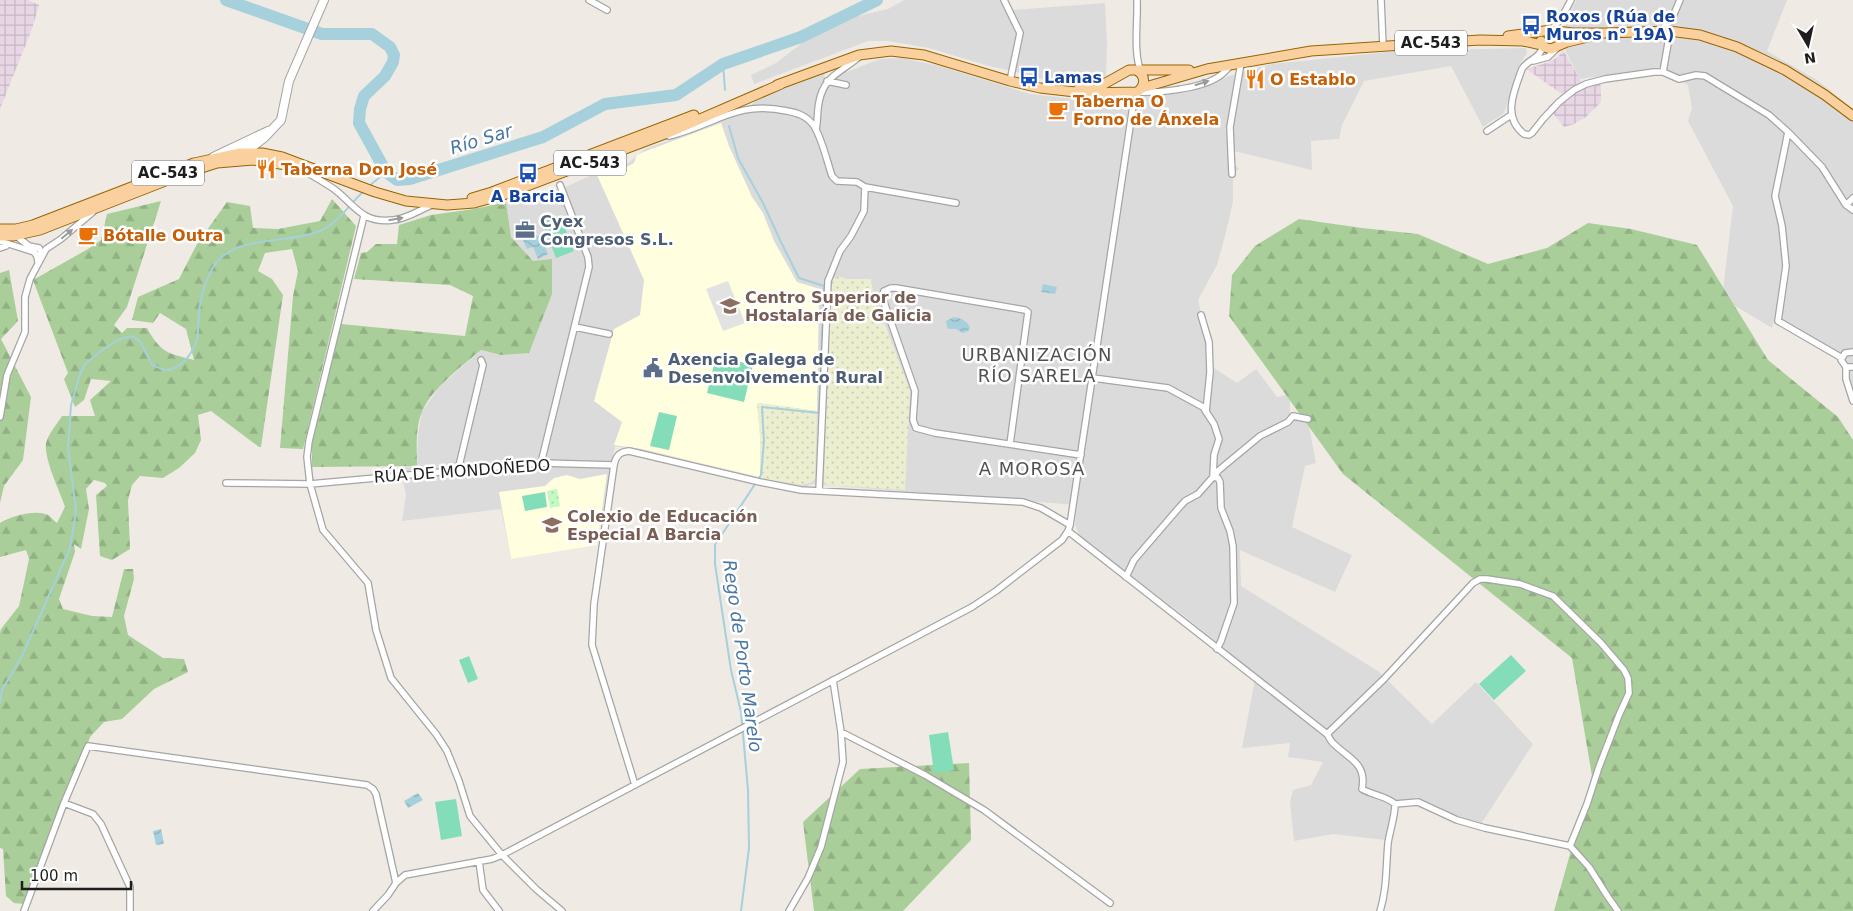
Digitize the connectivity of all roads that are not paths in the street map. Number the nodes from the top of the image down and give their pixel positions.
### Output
1 (324, 0) edge
2 (589, 0) edge
3 (1004, 0) edge
4 (1138, 0) edge
5 (1381, 0) edge
6 (1571, 0) edge
7 (1680, 0) edge
8 (608, 10) dead end
9 (1672, 19) junction
10 (1658, 31) junction
11 (1673, 32) junction
12 (1606, 33) junction
13 (1556, 36) junction
14 (1480, 40) junction
15 (1542, 45) junction
16 (1382, 46) junction
17 (862, 54) junction
18 (1136, 54) junction
19 (1531, 62) junction
20 (1236, 64) junction
21 (1207, 69) junction
22 (1141, 71) junction
23 (1124, 72) junction
24 (1663, 72) junction
25 (827, 81) junction
26 (1010, 81) junction
27 (780, 84) junction
28 (846, 85) dead end
29 (1056, 90) junction
30 (1132, 91) junction
31 (757, 95) junction
32 (1133, 106) junction
33 (766, 107) junction
34 (1510, 115) junction
35 (1853, 116) edge
36 (272, 129) junction
37 (816, 129) junction
38 (1487, 131) dead end
39 (1788, 132) junction
40 (265, 137) junction
41 (640, 143) junction
42 (248, 148) junction
43 (271, 153) junction
44 (282, 157) junction
45 (209, 159) junction
46 (294, 166) junction
47 (1232, 174) dead end
48 (180, 175) junction
49 (339, 179) junction
50 (560, 185) dead end
51 (865, 187) junction
52 (1853, 198) edge
53 (956, 203) dead end
54 (434, 205) junction
55 (1846, 205) junction
56 (98, 208) junction
57 (1853, 210) edge
58 (364, 216) junction
59 (0, 233) edge
60 (15, 236) junction
61 (0, 241) edge
62 (8, 244) junction
63 (0, 248) edge
64 (42, 255) junction
65 (1201, 315) dead end
66 (575, 327) junction
67 (609, 334) dead end
68 (1852, 350) edge
69 (1842, 358) junction
70 (481, 360) dead end
71 (1850, 367) edge
72 (1093, 378) junction
73 (1853, 401) edge
74 (1206, 412) junction
75 (0, 417) edge
76 (1308, 419) dead end
77 (1010, 444) junction
78 (1081, 455) junction
79 (541, 463) junction
80 (614, 465) junction
81 (458, 470) junction
82 (1214, 477) junction
83 (226, 483) dead end
84 (310, 484) junction
85 (819, 491) junction
86 (1070, 524) junction
87 (1068, 531) junction
88 (1126, 577) junction
89 (1217, 649) junction
90 (833, 680) junction
91 (841, 732) junction
92 (1327, 734) junction
93 (635, 785) junction
94 (64, 803) junction
95 (1395, 804) junction
96 (1570, 846) junction
97 (502, 854) junction
98 (479, 861) junction
99 (396, 882) junction
100 (1110, 903) dead end
101 (24, 911) edge
102 (130, 911) edge
103 (373, 911) edge
104 (499, 911) edge
105 (562, 911) edge
106 (790, 911) edge
107 (1380, 911) edge
108 (1618, 911) edge

1 - 36 street
2 - 8 street
3 - 26 street
4 - 18 street
5 - 16 street
6 - 13 street
7 - 9 street
9 - 10 street
9 - 11 street
10 - 11 main road, AC-543
10 - 12 main road, AC-543
11 - 24 street
11 - 35 main road, AC-543
12 - 13 main road, AC-543
12 - 13 main road, AC-543
13 - 14 main road, AC-543
13 - 15 main road
13 - 15 main road, AC-543
13 - 19 street
14 - 15 main road, AC-543
14 - 16 main road, AC-543
15 - 19 street
16 - 20 main road, AC-543
17 - 25 street
17 - 26 main road, AC-543
17 - 27 main road, AC-543
18 - 22 street
18 - 23 street
19 - 34 street
20 - 21 main road, AC-543
30 -> 20 street
20 - 47 street
21 - 22 main road, AC-543
21 - 30 main road, AC-543
22 - 23 main road, AC-543
22 - 30 main road
23 - 29 main road, AC-543
23 - 30 main road
24 - 34 street
24 - 39 street
25 - 28 street
25 - 37 street
26 - 29 main road, AC-543
27 - 31 main road, AC-543
27 - 54 main road, AC-543
29 - 30 main road, AC-543
30 - 32 street
30 - 32 street
31 - 33 street
31 - 41 main road, AC-543
32 - 72 street
33 - 37 street
33 - 41 street
34 - 38 street
36 - 40 street
36 - 42 street
37 - 51 street
39 - 55 street
39 - 69 street
40 - 42 street
40 - 43 street
41 - 54 main road, AC-543
42 - 43 street
42 - 44 main road, AC-543
42 - 45 main road, AC-543
42 - 45 street
42 - 46 street
42 - 48 street
43 - 44 street
44 - 49 main road, AC-543
45 - 59 main road, AC-543
46 - 48 main road, AC-543
46 - 49 main road, AC-543
46 - 58 street
48 - 56 main road, AC-543
49 - 54 main road, AC-543
50 - 66 street
51 - 53 street
51 - 85 street
52 - 55 street
58 -> 54 street
55 - 57 street
56 - 60 main road, AC-543
64 -> 56 street
58 - 84 street
59 - 60 main road, AC-543
60 - 64 street
61 - 62 street
62 - 63 street
62 - 64 street
64 - 75 street
65 - 74 street
66 - 67 street
66 - 79 street
68 - 69 street
69 - 71 street
70 - 81 street
71 - 73 street
72 - 74 street
72 - 78 street
74 - 82 street
76 - 82 street
77 - 77 street
77 - 78 street
78 - 86 street
79 - 80 street, RÚA DE MONDOÑEDO
79 - 81 street, RÚA DE MONDOÑEDO
80 - 85 street
80 - 93 street
81 - 84 street, RÚA DE MONDOÑEDO
82 - 88 street
82 - 89 street
83 - 84 street, RÚA DE MONDOÑEDO
84 - 97 street
85 - 86 street
86 - 87 street
87 - 88 street
87 - 90 street
88 - 89 street
89 - 92 street
90 - 91 street
90 - 93 street
91 - 100 street
91 - 106 street
92 - 95 street
92 - 96 street
93 - 97 street
94 - 99 street
94 - 101 street
94 - 102 street
95 - 96 street
95 - 107 street
96 - 108 street
97 - 98 street
97 - 105 street
98 - 99 street
98 - 104 street
99 - 103 street

